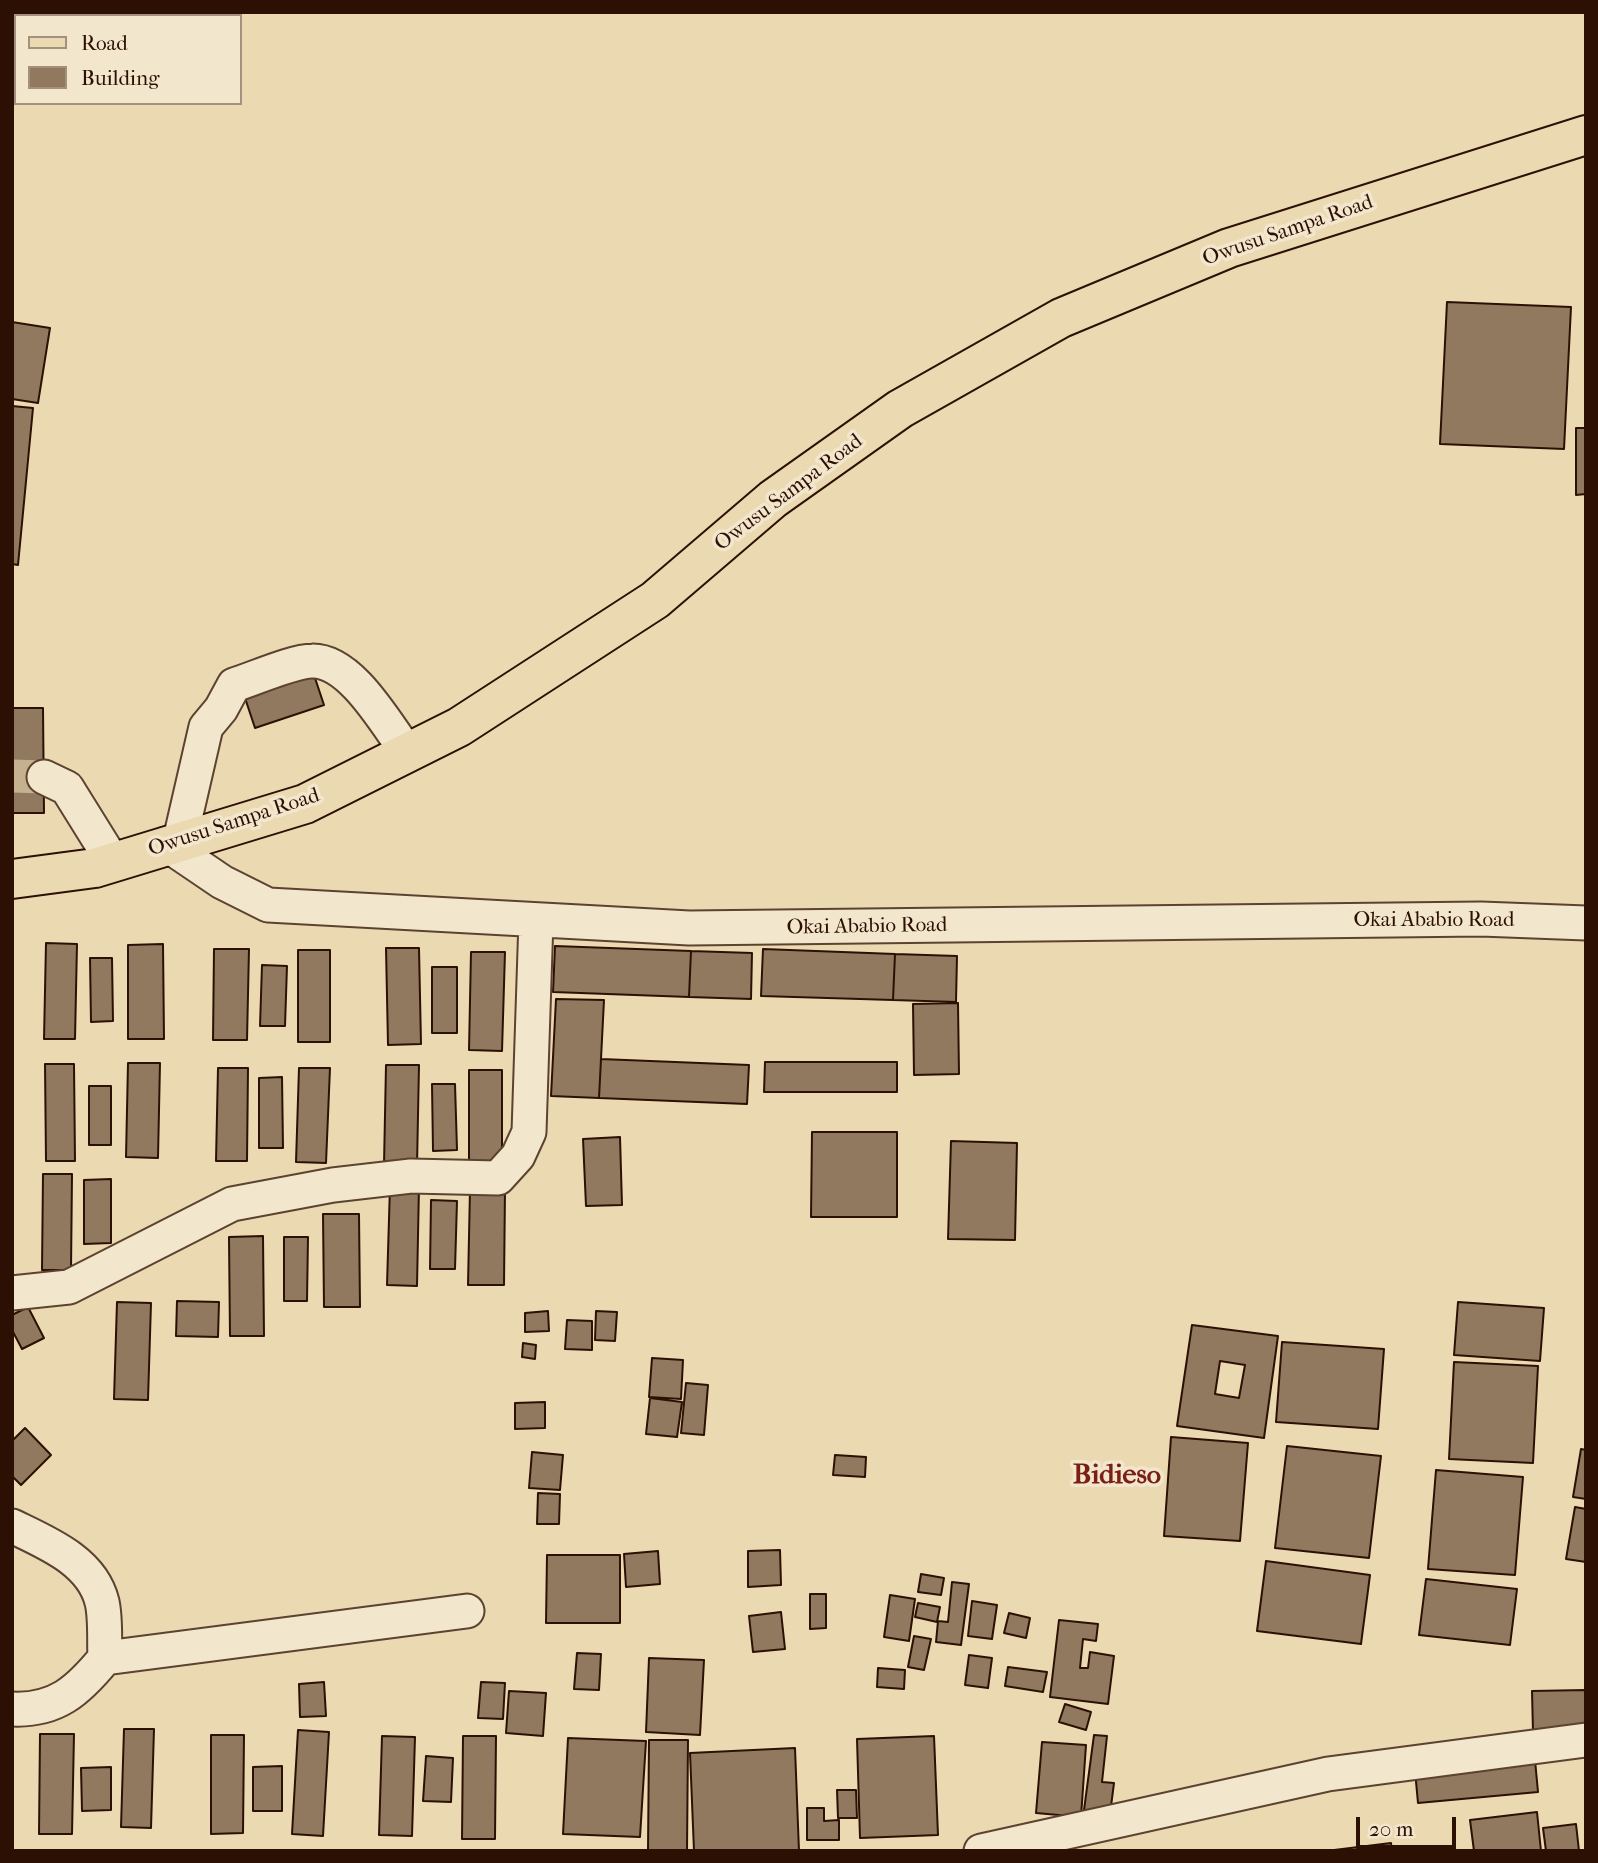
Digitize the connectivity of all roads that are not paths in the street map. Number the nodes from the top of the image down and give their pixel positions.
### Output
1 (1586, 135) edge
2 (407, 752) junction
3 (44, 777) tunnel mouth
4 (173, 842) junction
5 (113, 862) junction
6 (12, 879) edge
7 (536, 920) junction
8 (1586, 923) edge
9 (12, 1293) edge
10 (12, 1526) edge
11 (467, 1611) dead end
12 (104, 1658) junction
13 (12, 1709) edge
14 (1586, 1740) edge
15 (981, 1851) edge

1 - 2 main road, Owusu Sampa Road
2 - 4 main road, Owusu Sampa Road
2 - 4 street
3 - 5 street
4 - 5 main road, Owusu Sampa Road
4 - 7 street, Okai Ababio Road
5 - 6 main road, Owusu Sampa Road
7 - 8 street, Okai Ababio Road
7 - 9 street
10 - 12 street
11 - 12 street
12 - 13 street
14 - 15 street

